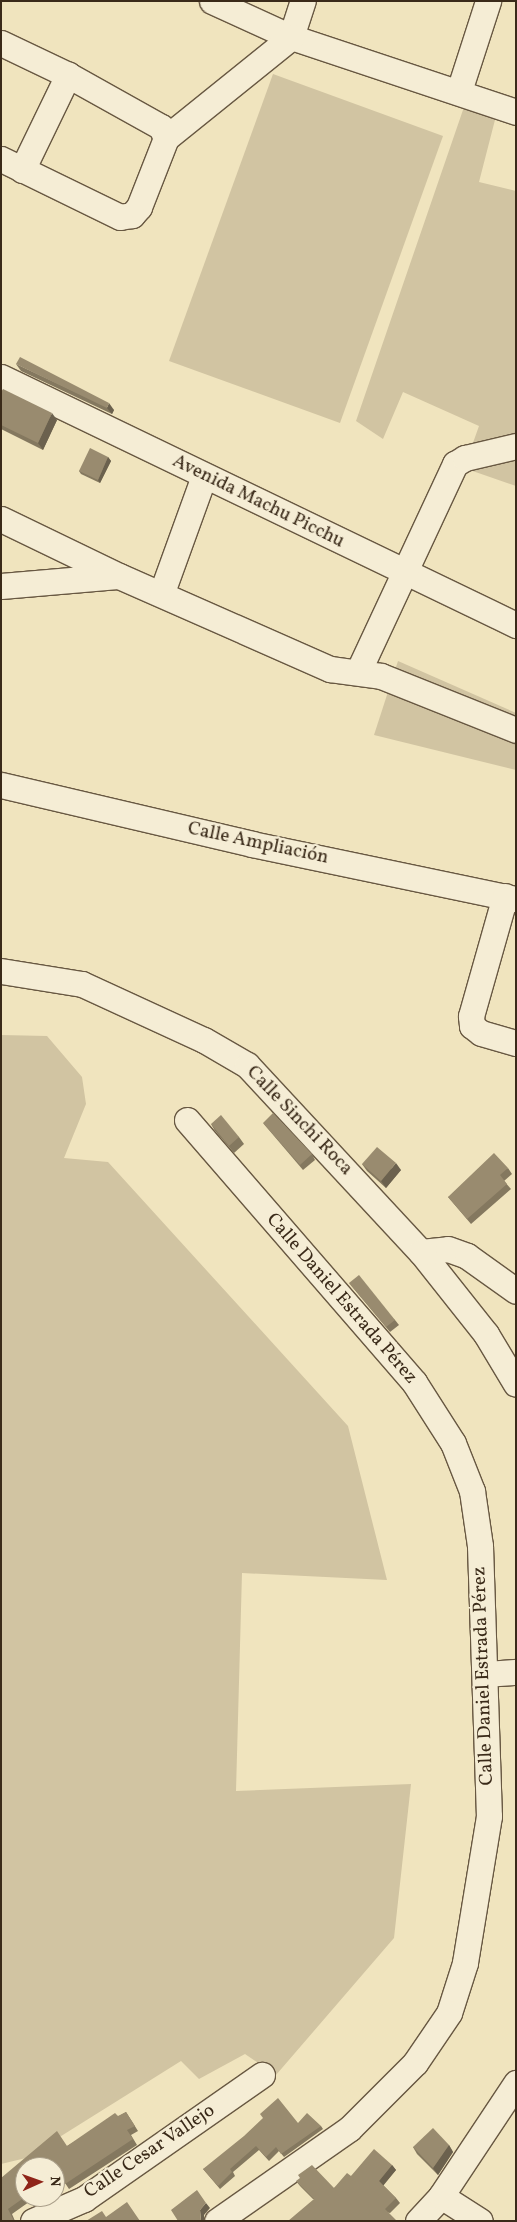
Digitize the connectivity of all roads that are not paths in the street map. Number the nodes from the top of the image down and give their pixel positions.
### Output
1 (212, 1) edge
2 (303, 1) edge
3 (488, 1) edge
4 (291, 37) junction
5 (1, 43) edge
6 (68, 75) junction
7 (459, 91) junction
8 (516, 112) edge
9 (166, 138) junction
10 (12, 165) edge
11 (1, 377) edge
12 (516, 446) edge
13 (204, 476) junction
14 (1, 518) edge
15 (403, 573) junction
16 (119, 576) junction
17 (1, 586) edge
18 (162, 592) junction
19 (516, 625) edge
20 (358, 672) junction
21 (516, 730) edge
22 (1, 785) edge
23 (510, 897) edge
24 (1, 971) edge
25 (516, 1043) edge
26 (187, 1120) dead end
27 (421, 1252) junction
28 (516, 1291) edge
29 (516, 1384) edge
30 (516, 1672) edge
31 (485, 1674) junction
32 (262, 2075) dead end
33 (516, 2083) edge
34 (441, 2196) junction
35 (33, 2221) edge
36 (217, 2221) edge
37 (418, 2221) edge
38 (480, 2221) edge

1 - 4 street
2 - 4 street
3 - 7 street
4 - 7 street
4 - 9 street
5 - 6 street
6 - 9 street
6 - 10 street
7 - 8 street
9 - 10 street
11 - 13 street, Avenida Machu Picchu
12 - 15 street
13 - 15 street, Avenida Machu Picchu
13 - 18 street
14 - 16 street
15 - 19 street, Avenida Machu Picchu
15 - 20 street
16 - 17 street
16 - 18 street
18 - 20 street
20 - 21 street
22 - 23 street, Calle Ampliación
23 - 25 street
24 - 27 street, Calle Sinchi Roca
26 - 31 street, Calle Daniel Estrada Pérez
27 - 28 street
27 - 29 street, Calle Sinchi Roca
30 - 31 street
31 - 36 street, Calle Daniel Estrada Pérez
32 - 35 street, Calle Cesar Vallejo
33 - 34 street
34 - 37 street
34 - 38 street

